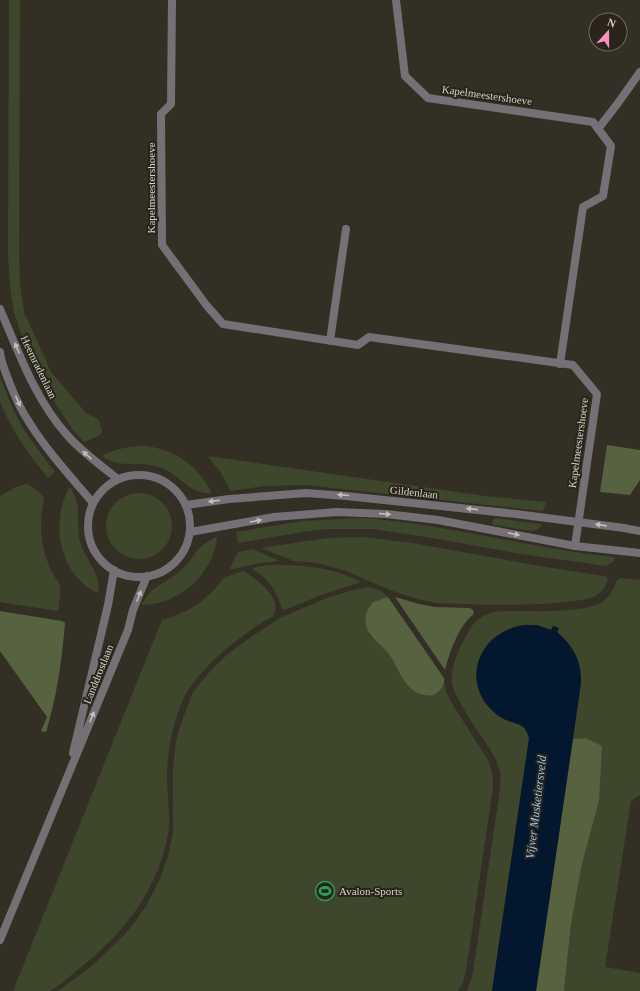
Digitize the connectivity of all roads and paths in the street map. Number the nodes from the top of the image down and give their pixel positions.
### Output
1 (172, 0) edge
2 (396, 0) edge
3 (640, 72) edge
4 (598, 129) junction
5 (346, 229) dead end
6 (0, 309) edge
7 (330, 341) junction
8 (0, 352) edge
9 (560, 364) junction
10 (118, 479) junction
11 (93, 503) junction
12 (186, 505) junction
13 (578, 522) junction
14 (640, 531) edge
15 (190, 532) junction
16 (575, 546) junction
17 (640, 553) edge
18 (114, 570) junction
19 (147, 576) junction
20 (66, 779) junction
21 (0, 940) edge

1 - 7 street, Kapelmeestershoeve
2 - 4 street, Kapelmeestershoeve
3 - 4 street
4 - 9 street, Kapelmeestershoeve
5 - 7 street
10 -> 6 street, Heemradenlaan
7 - 9 street, Kapelmeestershoeve
8 -> 11 street
9 - 13 street, Kapelmeestershoeve
10 - 11 street
10 - 12 street
11 - 18 street
13 -> 12 street, Gildenlaan
12 - 15 street
14 -> 13 street, Gildenlaan
13 - 16 street, Kapelmeestershoeve
15 -> 16 street
15 - 19 street
16 - 17 street
18 - 19 street
18 - 20 street, Landdrostlaan
20 -> 19 street, Landdrostlaan
20 - 21 street, Landdrostlaan

